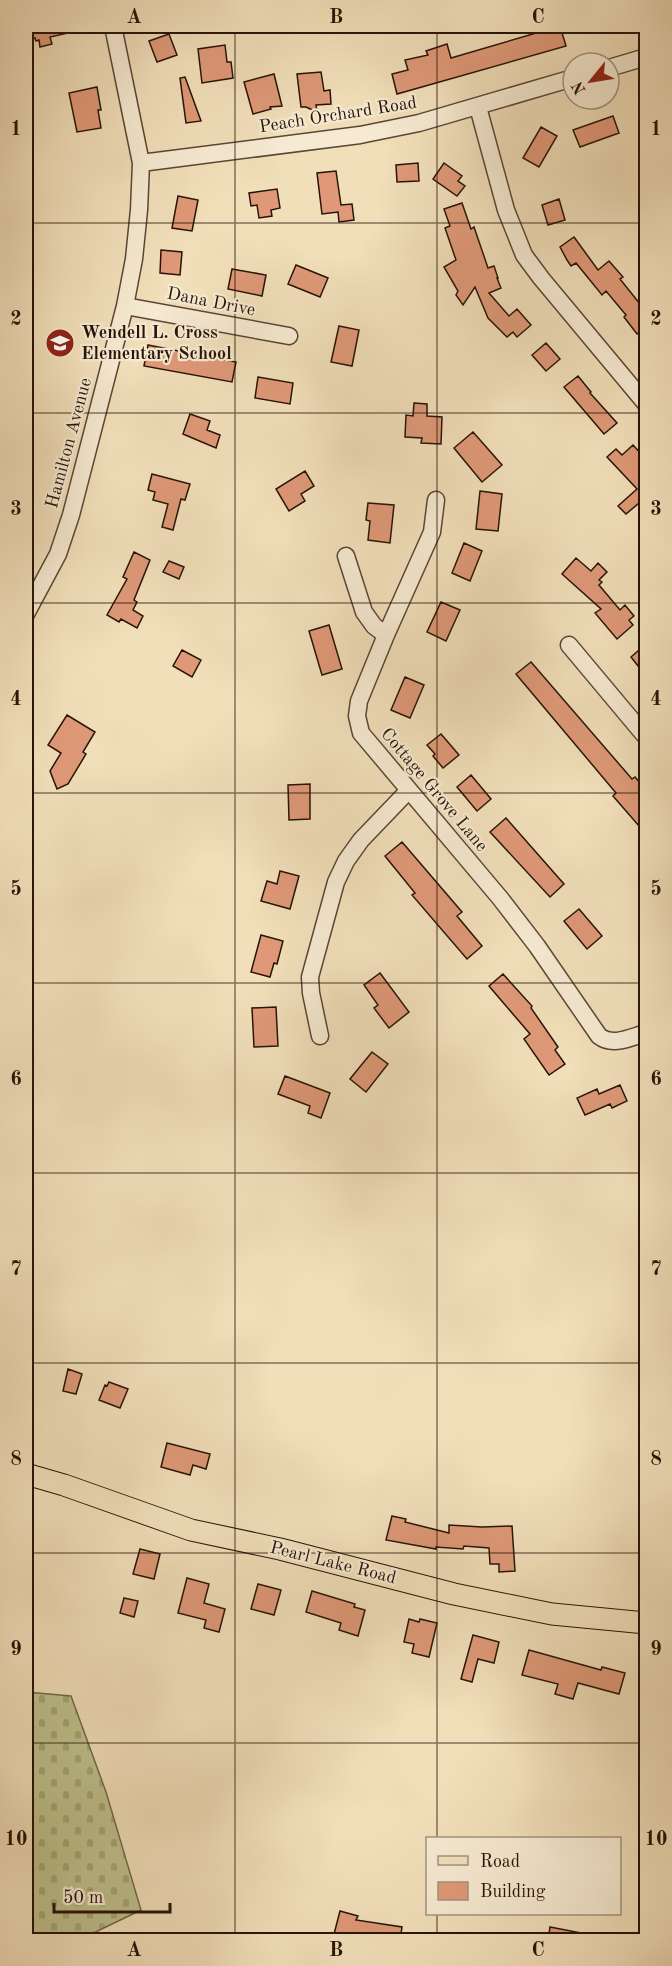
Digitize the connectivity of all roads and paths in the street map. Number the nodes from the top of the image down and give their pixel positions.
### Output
1 (112, 26) edge
2 (646, 57) edge
3 (621, 64) edge
4 (561, 82) edge
5 (478, 106) junction
6 (141, 163) junction
7 (125, 306) junction
8 (289, 336) dead end
9 (646, 404) edge
10 (436, 500) dead end
11 (346, 556) dead end
12 (26, 614) edge
13 (386, 635) junction
14 (569, 645) dead end
15 (646, 737) edge
16 (408, 791) junction
17 (646, 1033) edge
18 (320, 1036) dead end
19 (26, 1474) edge
20 (646, 1623) edge

1 - 6 street, Hamilton Avenue
2 - 3 street
4 - 5 street, Peach Orchard Road
5 - 6 street, Peach Orchard Road
5 - 9 street
6 - 7 street, Hamilton Avenue
7 - 8 street, Dana Drive
7 - 12 street, Hamilton Avenue
10 - 13 street, Cottage Grove Lane
11 - 13 street
13 - 16 street, Cottage Grove Lane
14 - 15 street
16 - 17 street, Cottage Grove Lane
16 - 18 street
19 - 20 main road, Pearl Lake Road

